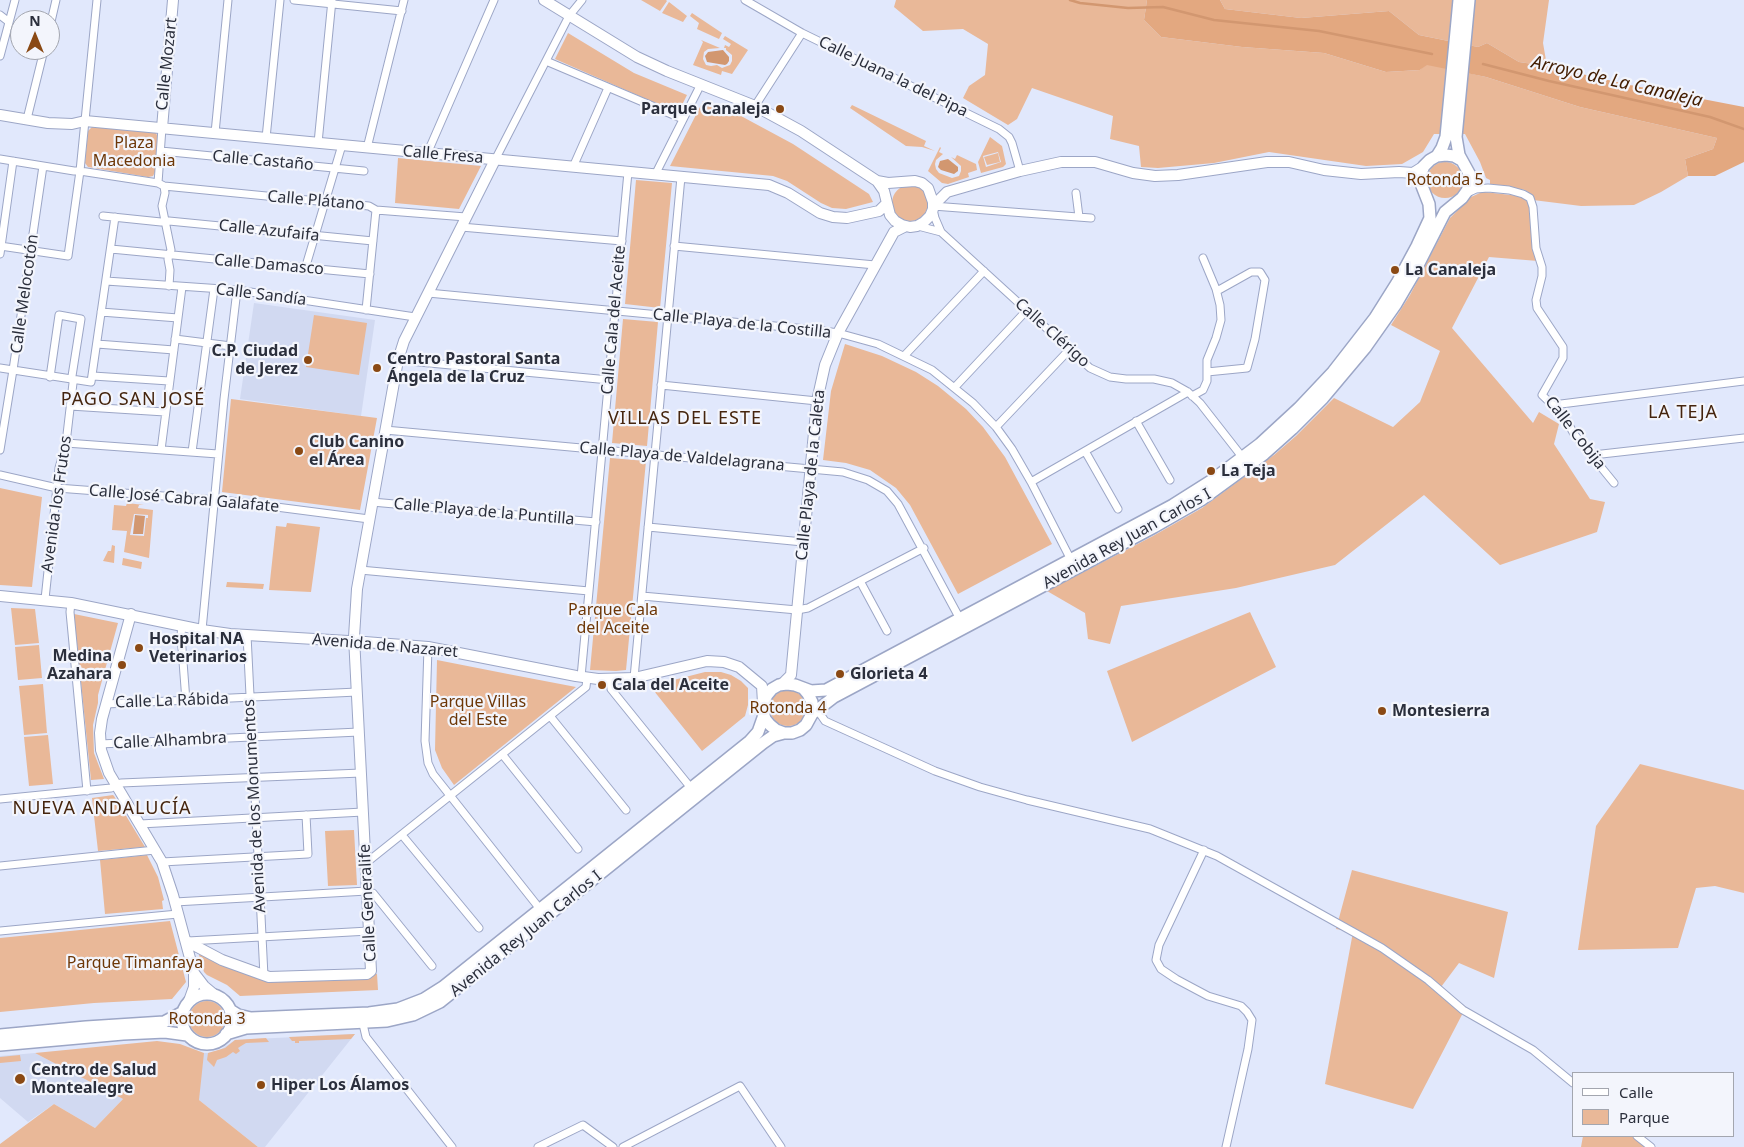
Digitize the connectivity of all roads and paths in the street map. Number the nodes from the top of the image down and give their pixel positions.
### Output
1 (15, 0) edge
2 (97, 0) edge
3 (173, 0) edge
4 (228, 0) edge
5 (280, 0) edge
6 (294, 0) edge
7 (404, 0) edge
8 (494, 0) edge
9 (544, 0) edge
10 (582, 0) edge
11 (745, 0) edge
12 (1459, 0) edge
13 (1469, 0) edge
14 (331, 2) edge
15 (402, 11) junction
16 (0, 15) edge
17 (570, 16) junction
18 (9, 22) junction
19 (802, 33) junction
20 (0, 56) edge
21 (42, 60) edge
22 (546, 61) junction
23 (701, 84) junction
24 (608, 88) junction
25 (755, 106) junction
26 (0, 115) edge
27 (27, 119) junction
28 (683, 119) junction
29 (85, 121) junction
30 (162, 128) junction
31 (215, 133) junction
32 (266, 138) junction
33 (318, 143) junction
34 (342, 145) junction
35 (367, 148) junction
36 (161, 151) junction
37 (427, 154) junction
38 (1437, 156) junction
39 (0, 159) edge
40 (495, 160) junction
41 (1461, 160) junction
42 (13, 161) junction
43 (43, 166) junction
44 (573, 167) junction
45 (335, 168) junction
46 (80, 170) junction
47 (364, 171) dead end
48 (1020, 171) junction
49 (628, 172) junction
50 (655, 175) junction
51 (1470, 175) junction
52 (681, 177) junction
53 (1416, 177) junction
54 (877, 181) junction
55 (900, 183) junction
56 (161, 184) junction
57 (928, 188) junction
58 (1488, 188) junction
59 (947, 192) junction
60 (1076, 193) dead end
61 (1465, 194) junction
62 (1426, 196) junction
63 (325, 201) junction
64 (1456, 202) junction
65 (884, 205) junction
66 (933, 207) junction
67 (376, 210) junction
68 (103, 216) dead end
69 (115, 217) junction
70 (891, 217) junction
71 (1079, 217) junction
72 (1091, 218) dead end
73 (165, 222) junction
74 (464, 222) junction
75 (906, 226) junction
76 (917, 226) junction
77 (894, 232) junction
78 (941, 232) junction
79 (315, 235) junction
80 (373, 241) junction
81 (622, 242) junction
82 (674, 246) junction
83 (0, 249) edge
84 (111, 249) junction
85 (31, 251) junction
86 (169, 254) junction
87 (1203, 258) dead end
88 (875, 265) junction
89 (305, 269) junction
90 (984, 271) junction
91 (370, 274) junction
92 (106, 281) junction
93 (169, 286) junction
94 (182, 287) junction
95 (214, 289) junction
96 (237, 290) junction
97 (1217, 291) junction
98 (428, 293) junction
99 (366, 310) junction
100 (1027, 310) junction
101 (615, 311) junction
102 (102, 312) junction
103 (668, 316) junction
104 (415, 317) junction
105 (178, 318) junction
106 (838, 333) junction
107 (175, 338) junction
108 (207, 342) junction
109 (97, 344) junction
110 (231, 346) junction
111 (174, 350) junction
112 (1069, 350) junction
113 (904, 356) junction
114 (398, 360) junction
115 (0, 368) edge
116 (13, 370) junction
117 (1207, 372) junction
118 (50, 377) junction
119 (92, 379) junction
120 (73, 380) junction
121 (609, 380) junction
122 (170, 381) junction
123 (1744, 381) edge
124 (661, 385) junction
125 (954, 387) junction
126 (1190, 394) junction
127 (817, 401) junction
128 (1553, 405) junction
129 (70, 406) junction
130 (165, 412) junction
131 (1136, 422) junction
132 (996, 427) junction
133 (385, 430) junction
134 (1744, 438) edge
135 (66, 443) junction
136 (0, 450) edge
137 (161, 450) junction
138 (602, 450) junction
139 (1085, 451) junction
140 (192, 452) junction
141 (218, 454) junction
142 (655, 455) junction
143 (1593, 455) junction
144 (1243, 458) junction
145 (810, 469) junction
146 (0, 475) edge
147 (1170, 480) dead end
148 (1031, 482) junction
149 (1614, 483) dead end
150 (57, 488) junction
151 (214, 500) junction
152 (372, 502) junction
153 (1118, 509) dead end
154 (369, 519) junction
155 (596, 522) junction
156 (648, 527) junction
157 (803, 542) junction
158 (924, 548) junction
159 (1071, 560) junction
160 (360, 570) junction
161 (860, 581) junction
162 (589, 591) junction
163 (0, 596) edge
164 (642, 596) junction
165 (45, 599) junction
166 (71, 603) junction
167 (797, 610) junction
168 (131, 614) junction
169 (960, 619) junction
170 (182, 626) junction
171 (202, 630) junction
172 (887, 630) dead end
173 (247, 635) junction
174 (354, 641) junction
175 (428, 647) junction
176 (791, 675) junction
177 (584, 677) junction
178 (634, 678) junction
179 (610, 679) junction
180 (779, 685) junction
181 (762, 686) junction
182 (801, 687) junction
183 (357, 692) junction
184 (249, 698) junction
185 (186, 702) junction
186 (106, 704) junction
187 (814, 708) junction
188 (764, 709) junction
189 (550, 716) junction
190 (825, 721) junction
191 (806, 725) junction
192 (359, 732) junction
193 (784, 733) junction
194 (251, 738) junction
195 (100, 744) junction
196 (502, 754) junction
197 (361, 773) junction
198 (253, 777) junction
199 (116, 786) junction
200 (690, 788) junction
201 (87, 791) junction
202 (450, 796) junction
203 (0, 799) edge
204 (626, 810) dead end
205 (363, 812) junction
206 (306, 815) junction
207 (256, 817) junction
208 (140, 824) junction
209 (402, 835) junction
210 (578, 849) dead end
211 (155, 850) junction
212 (1204, 850) junction
213 (258, 857) junction
214 (162, 862) junction
215 (366, 863) junction
216 (0, 866) edge
217 (367, 892) junction
218 (260, 896) junction
219 (175, 902) junction
220 (540, 909) junction
221 (178, 914) junction
222 (479, 928) dead end
223 (0, 931) edge
224 (369, 931) junction
225 (262, 936) junction
226 (186, 941) junction
227 (432, 966) dead end
228 (194, 972) junction
229 (264, 976) junction
230 (216, 996) junction
231 (189, 1001) junction
232 (230, 1010) junction
233 (182, 1012) junction
234 (363, 1024) junction
235 (226, 1034) junction
236 (0, 1035) edge
237 (187, 1035) junction
238 (0, 1045) edge
239 (1572, 1082) edge
240 (1638, 1137) edge
241 (452, 1147) edge
242 (538, 1147) edge
243 (613, 1147) edge
244 (623, 1147) edge
245 (780, 1147) edge
246 (1226, 1147) edge
247 (1651, 1147) edge

1 - 18 street
2 - 29 street
3 - 30 street, Calle Mozart
4 - 31 street
5 - 32 street
6 - 14 street
7 - 15 street
8 - 37 street
9 - 17 street
10 - 17 street
11 - 19 street, Calle Juana la del Pipa
12 - 38 main road
13 - 41 main road
14 - 15 street
14 - 33 street
15 - 35 street
16 - 18 street
17 - 22 street
17 - 23 street
18 - 20 street
19 - 25 street
19 - 48 street, Calle Juana la del Pipa
21 - 27 street
22 - 24 street
22 - 40 street
23 - 25 street
23 - 28 street
24 - 28 street
24 - 44 street
25 - 54 street
26 - 27 street, Calle Fresa
27 - 29 street, Calle Fresa
28 - 50 street
29 - 30 street, Calle Fresa
29 - 46 street
30 - 31 street, Calle Fresa
30 - 36 street
31 - 32 street, Calle Fresa
32 - 33 street, Calle Fresa
33 - 34 street, Calle Fresa
34 - 35 street, Calle Fresa
34 - 45 street
35 - 37 street, Calle Fresa
36 - 45 street, Calle Castaño
36 - 56 street
37 - 40 street, Calle Fresa
38 - 41 main road
38 - 53 main road
39 - 42 street, Calle Plátano
40 - 44 street, Calle Fresa
40 - 74 street, Calle Generalife
41 - 51 main road
42 - 43 street, Calle Plátano
42 - 83 street
43 - 46 street, Calle Plátano
43 - 85 street, Calle Melocotón
44 - 49 street, Calle Fresa
45 - 47 street, Calle Castaño
45 - 63 street
46 - 56 street, Calle Plátano
46 - 85 street
48 - 53 street
48 - 59 street
49 - 50 street, Calle Fresa
49 - 81 street, Calle Cala del Aceite
50 - 52 street, Calle Fresa
51 - 58 street, Calle Cobija
51 - 61 main road
52 - 65 street, Calle Fresa
52 - 82 street
53 - 62 main road, Avenida Rey Juan Carlos I
54 - 55 street
54 - 65 street
55 - 57 street
55 - 65 street
56 - 63 street, Calle Plátano
56 - 73 street
57 - 59 street
57 - 66 street
58 - 61 street, Calle Cobija
58 - 128 street, Calle Cobija
59 - 66 street
60 - 71 street
61 - 64 main road, Avenida Rey Juan Carlos I
62 - 64 main road
62 - 144 main road, Avenida Rey Juan Carlos I
63 - 67 street, Calle Plátano
63 - 79 street
64 - 187 main road, Avenida Rey Juan Carlos I
65 - 70 street
66 - 71 street
66 - 76 street
66 - 78 street, Calle Clérigo
67 - 74 street, Calle Plátano
67 - 80 street
68 - 69 street, Calle Azufaifa
69 - 73 street, Calle Azufaifa
69 - 84 street
70 - 75 street
70 - 77 street
71 - 72 street
73 - 79 street, Calle Azufaifa
73 - 86 street
74 - 81 street, Calle Plátano
74 - 98 street, Calle Generalife
75 - 76 street
75 - 77 street
76 - 78 street, Calle Clérigo
77 - 88 street, Calle Playa de la Caleta
78 - 90 street, Calle Clérigo
79 - 80 street, Calle Azufaifa
79 - 89 street
80 - 91 street
81 - 101 street, Calle Cala del Aceite
82 - 88 street
82 - 103 street
83 - 85 street
84 - 86 street, Calle Damasco
84 - 92 street
85 - 116 street, Calle Melocotón
86 - 89 street, Calle Damasco
86 - 93 street
87 - 97 street
88 - 106 street, Calle Playa de la Caleta
89 - 91 street, Calle Damasco
90 - 100 street, Calle Clérigo
90 - 113 street
91 - 99 street
92 - 93 street, Calle Sandía
92 - 102 street
93 - 94 street, Calle Sandía
94 - 95 street, Calle Sandía
94 - 105 street
95 - 96 street, Calle Sandía
95 - 108 street
96 - 99 street, Calle Sandía
96 - 110 street
97 - 117 street
97 - 117 street
98 - 101 street, Calle Playa de la Costilla
98 - 104 street, Calle Generalife
99 - 104 street, Calle Sandía
100 - 112 street, Calle Clérigo
100 - 125 street
101 - 103 street, Calle Playa de la Costilla
101 - 121 street, Calle Cala del Aceite
102 - 105 street
102 - 109 street
103 - 106 street, Calle Playa de la Costilla
103 - 124 street
104 - 114 street, Calle Generalife
105 - 107 street
106 - 113 street, Calle Playa de la Costilla
106 - 127 street, Calle Playa de la Caleta
107 - 108 street
107 - 111 street
108 - 110 street
108 - 140 street
109 - 111 street
109 - 119 street
110 - 141 street
111 - 122 street
112 - 126 street, Calle Clérigo
112 - 132 street
113 - 125 street, Calle Playa de la Costilla
114 - 121 street
114 - 133 street, Calle Generalife
115 - 116 street
116 - 118 street
116 - 136 street, Calle Melocotón
117 - 126 street
118 - 120 street
118 - 120 street, Avenida los Frutos
119 - 120 street
119 - 122 street
120 - 129 street, Avenida los Frutos
121 - 138 street, Calle Cala del Aceite
122 - 130 street
123 - 128 street
124 - 127 street
124 - 142 street
125 - 132 street, Calle Playa de la Costilla
126 - 131 street
126 - 144 street, Calle Clérigo
127 - 145 street, Calle Playa de la Caleta
128 - 143 street, Calle Cobija
129 - 130 street
129 - 135 street, Avenida los Frutos
130 - 137 street
131 - 139 street
131 - 147 street
132 - 148 street, Calle Playa de la Costilla
133 - 138 street, Calle Playa de Valdelagrana
133 - 152 street, Calle Generalife
134 - 143 street
135 - 137 street
135 - 150 street, Avenida los Frutos
137 - 140 street
138 - 142 street, Calle Playa de Valdelagrana
138 - 155 street, Calle Cala del Aceite
139 - 148 street
139 - 153 street
140 - 141 street
141 - 151 street
142 - 145 street, Calle Playa de Valdelagrana
142 - 156 street
143 - 149 street, Calle Cobija
144 - 159 main road, Avenida Rey Juan Carlos I
145 - 157 street, Calle Playa de la Caleta
145 - 158 street, Calle Playa de Valdelagrana
146 - 150 street, Calle José Cabral Galafate
148 - 159 street, Calle Playa de la Costilla
150 - 151 street, Calle José Cabral Galafate
150 - 165 street, Avenida los Frutos
151 - 154 street, Calle José Cabral Galafate
151 - 171 street
152 - 154 street, Calle Generalife
152 - 155 street, Calle Playa de la Puntilla
154 - 160 street, Calle Generalife
155 - 162 street, Calle Cala del Aceite
156 - 157 street
156 - 164 street
157 - 167 street, Calle Playa de la Caleta
158 - 161 street
158 - 169 street, Calle Playa de Valdelagrana
159 - 169 main road, Avenida Rey Juan Carlos I
160 - 162 street
160 - 174 street, Calle Generalife
161 - 167 street
161 - 172 street
162 - 177 street, Calle Cala del Aceite
163 - 165 street, Avenida de Nazaret
164 - 167 street
164 - 178 street
165 - 166 street, Avenida de Nazaret
166 - 168 street, Avenida de Nazaret
166 - 201 street
167 - 176 street, Calle Playa de la Caleta
168 - 170 street, Avenida de Nazaret
168 - 186 street
169 - 182 main road, Avenida Rey Juan Carlos I
170 - 171 street, Avenida de Nazaret
170 - 185 street
171 - 173 street, Avenida de Nazaret
173 - 174 street, Avenida de Nazaret
173 - 184 street, Avenida de los Monumentos
174 - 175 street, Avenida de Nazaret
174 - 183 street, Calle Generalife
175 - 177 street, Avenida de Nazaret
175 - 202 street
176 - 180 street
176 - 182 street
177 - 179 street, Avenida de Nazaret
177 - 189 street
178 - 179 street, Avenida de Nazaret
178 - 181 street, Avenida de Nazaret
179 - 200 street
180 - 181 street
180 - 182 main road, Avenida Rey Juan Carlos I
180 - 188 main road, Avenida Rey Juan Carlos I
181 - 188 street
182 - 187 main road
183 - 184 street, Calle La Rábida
183 - 192 street, Calle Generalife
184 - 185 street, Calle La Rábida
184 - 194 street, Avenida de los Monumentos
185 - 186 street, Calle La Rábida
186 - 195 street
187 - 190 street
187 - 191 main road, Avenida Rey Juan Carlos I
188 - 193 main road
188 - 200 main road, Avenida Rey Juan Carlos I
189 - 196 street
189 - 204 street
190 - 191 street
190 - 212 street
191 - 193 main road, Avenida Rey Juan Carlos I
192 - 194 street, Calle Alhambra
192 - 197 street, Calle Generalife
193 - 234 main road, Avenida Rey Juan Carlos I
194 - 195 street, Calle Alhambra
194 - 198 street, Avenida de los Monumentos
195 - 199 street
196 - 202 street
196 - 210 street
197 - 198 street
197 - 205 street, Calle Generalife
198 - 199 street
198 - 207 street, Avenida de los Monumentos
199 - 201 street
199 - 208 street
200 - 220 main road, Avenida Rey Juan Carlos I
201 - 203 street
202 - 209 street
202 - 220 street
205 - 206 street
205 - 215 street, Calle Generalife
206 - 207 street
206 - 213 street
207 - 208 street
207 - 213 street, Avenida de los Monumentos
208 - 211 street
209 - 215 street
209 - 222 street
211 - 214 street
211 - 216 street
212 - 239 street
212 - 246 street
213 - 214 street
213 - 218 street, Avenida de los Monumentos
214 - 219 street
215 - 217 street, Calle Generalife
217 - 218 street
217 - 224 street, Calle Generalife
217 - 227 street
218 - 219 street
218 - 225 street, Avenida de los Monumentos
219 - 221 street
220 - 232 main road, Avenida Rey Juan Carlos I
221 - 223 street
221 - 226 street
224 - 225 street
224 - 229 street, Calle Generalife
225 - 226 street
225 - 229 street, Avenida de los Monumentos
226 - 228 street
226 - 229 street, Calle Generalife
228 - 230 street
228 - 231 street
230 - 231 main road
230 - 232 main road, Avenida Rey Juan Carlos I
231 - 233 main road
232 - 235 main road
233 - 236 main road
233 - 237 main road
234 - 235 main road, Avenida Rey Juan Carlos I
234 - 241 street
235 - 237 main road, Avenida Rey Juan Carlos I
237 - 238 main road, Avenida Rey Juan Carlos I
240 - 247 street
242 - 243 street
244 - 245 street

